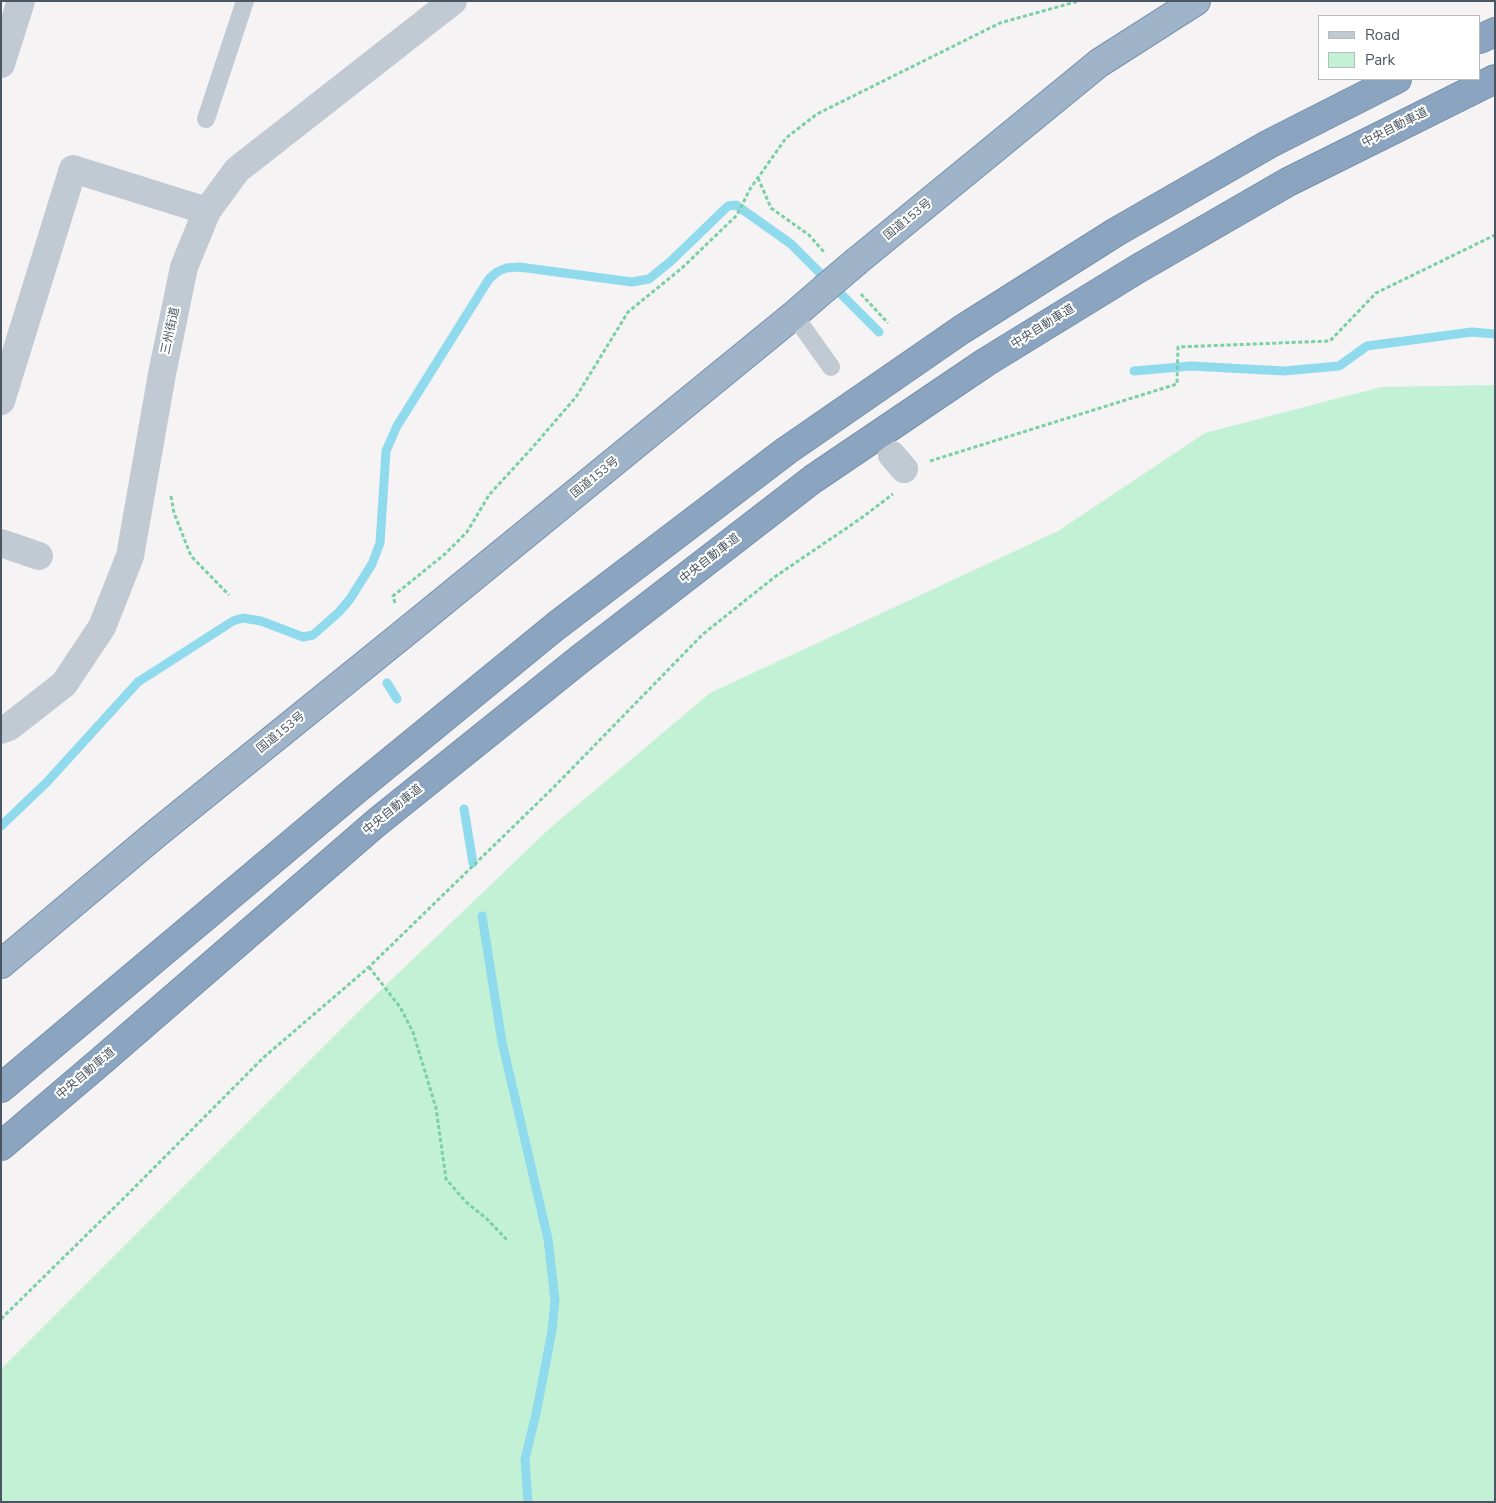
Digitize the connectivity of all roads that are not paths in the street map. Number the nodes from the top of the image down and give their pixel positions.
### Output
1 (21, 1) edge
2 (245, 1) edge
3 (453, 1) edge
4 (1196, 1) edge
5 (424, 9) edge
6 (1495, 32) edge
7 (1481, 39) edge
8 (1, 64) edge
9 (1495, 79) edge
10 (1395, 80) edge
11 (206, 119) dead end
12 (207, 210) junction
13 (794, 315) junction
14 (831, 367) dead end
15 (1, 401) edge
16 (1, 543) edge
17 (39, 556) dead end
18 (1, 730) edge
19 (1, 964) edge
20 (1, 1088) edge
21 (1, 1146) edge

1 - 8 street
2 - 11 lane
3 - 5 street, 三州街道
4 - 13 highway, 国道153号, bridge
5 - 12 street, 三州街道
6 - 7 highway
9 - 21 highway, 中央自動車道
10 - 20 highway
12 - 15 street
12 - 18 street, 三州街道
13 - 14 lane
13 - 19 highway, 国道153号
16 - 17 street

